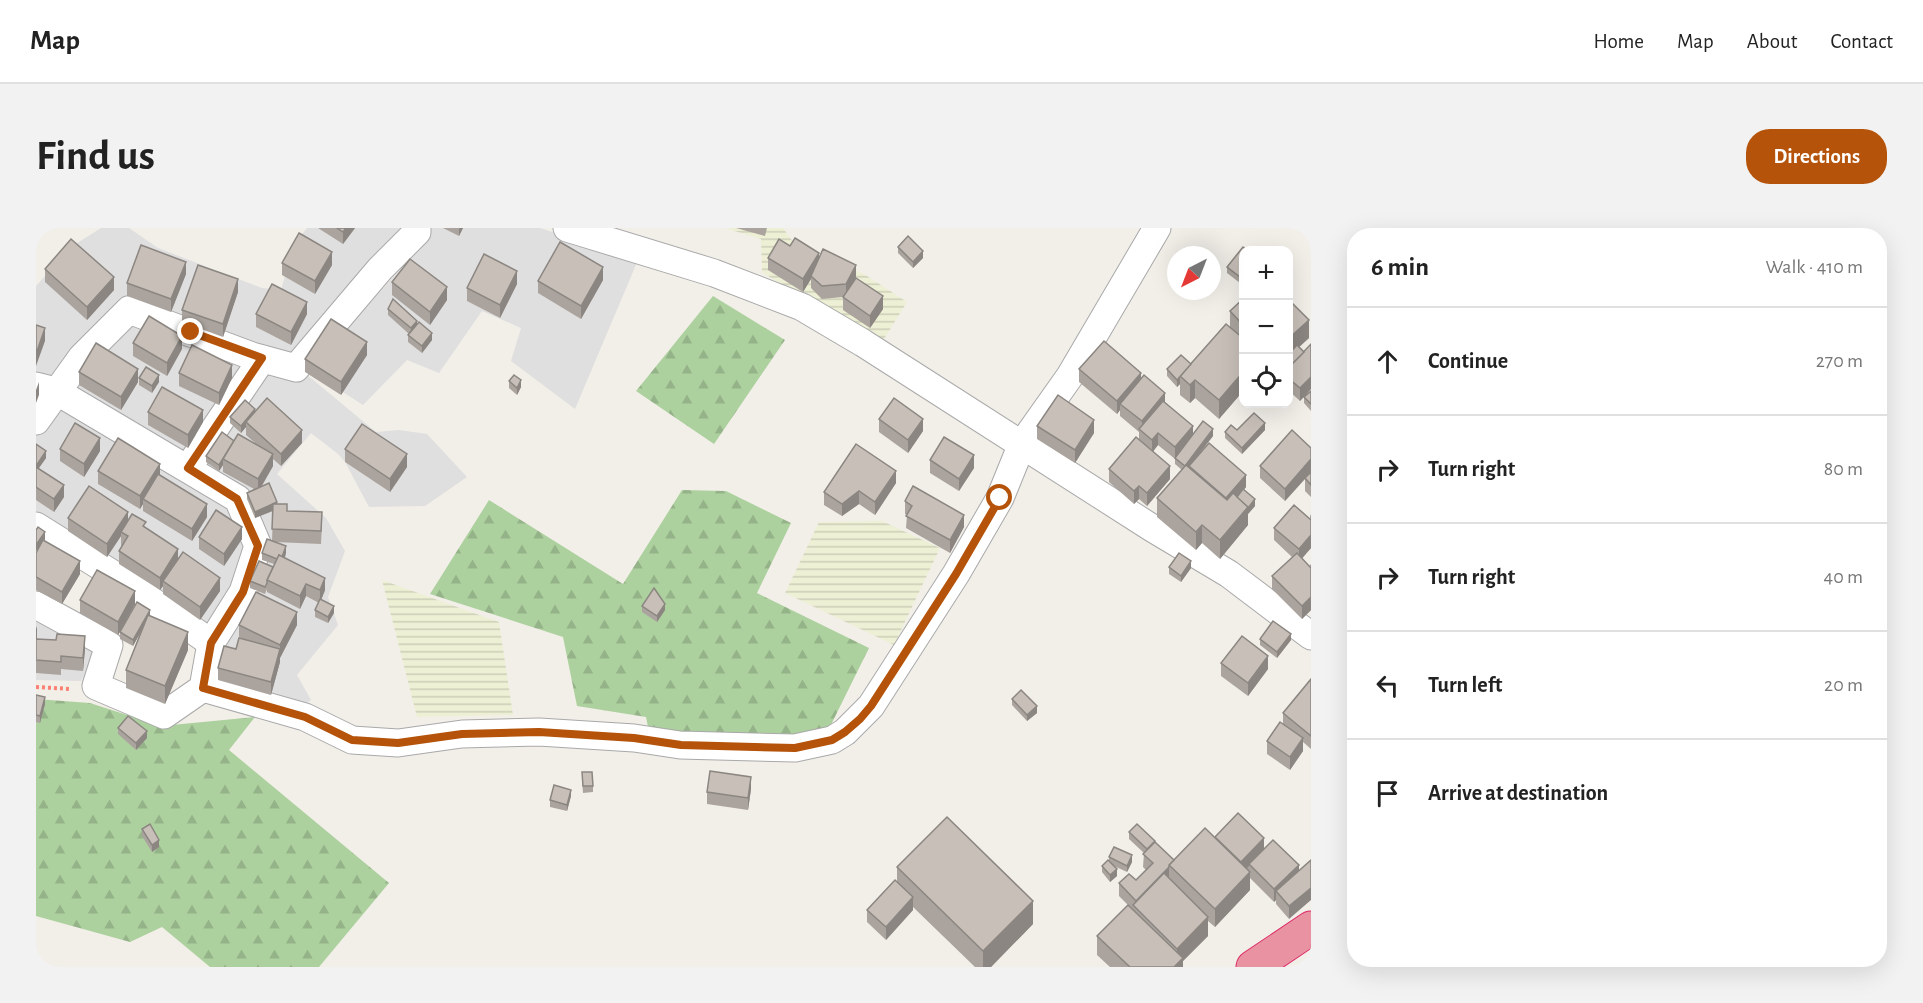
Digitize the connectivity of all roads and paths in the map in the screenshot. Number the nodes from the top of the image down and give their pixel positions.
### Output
1 (417, 228) edge
2 (567, 228) edge
3 (1157, 228) edge
4 (604, 233) edge
5 (262, 358) junction
6 (46, 388) edge
7 (36, 421) edge
8 (1022, 444) junction
9 (188, 468) junction
10 (36, 526) edge
11 (36, 605) edge
12 (1311, 636) edge
13 (211, 643) junction
14 (96, 686) junction
15 (36, 687) edge
16 (203, 688) junction
17 (1311, 928) edge
18 (1253, 967) edge

1 - 5 street
2 - 4 street
3 - 8 street
4 - 8 street
5 - 6 street
5 - 9 street
6 - 7 street
6 - 9 street
8 - 12 street
8 - 16 street
9 - 13 street
10 - 13 street
11 - 14 street
13 - 16 street
14 - 15 path
14 - 16 street
17 - 18 highway

